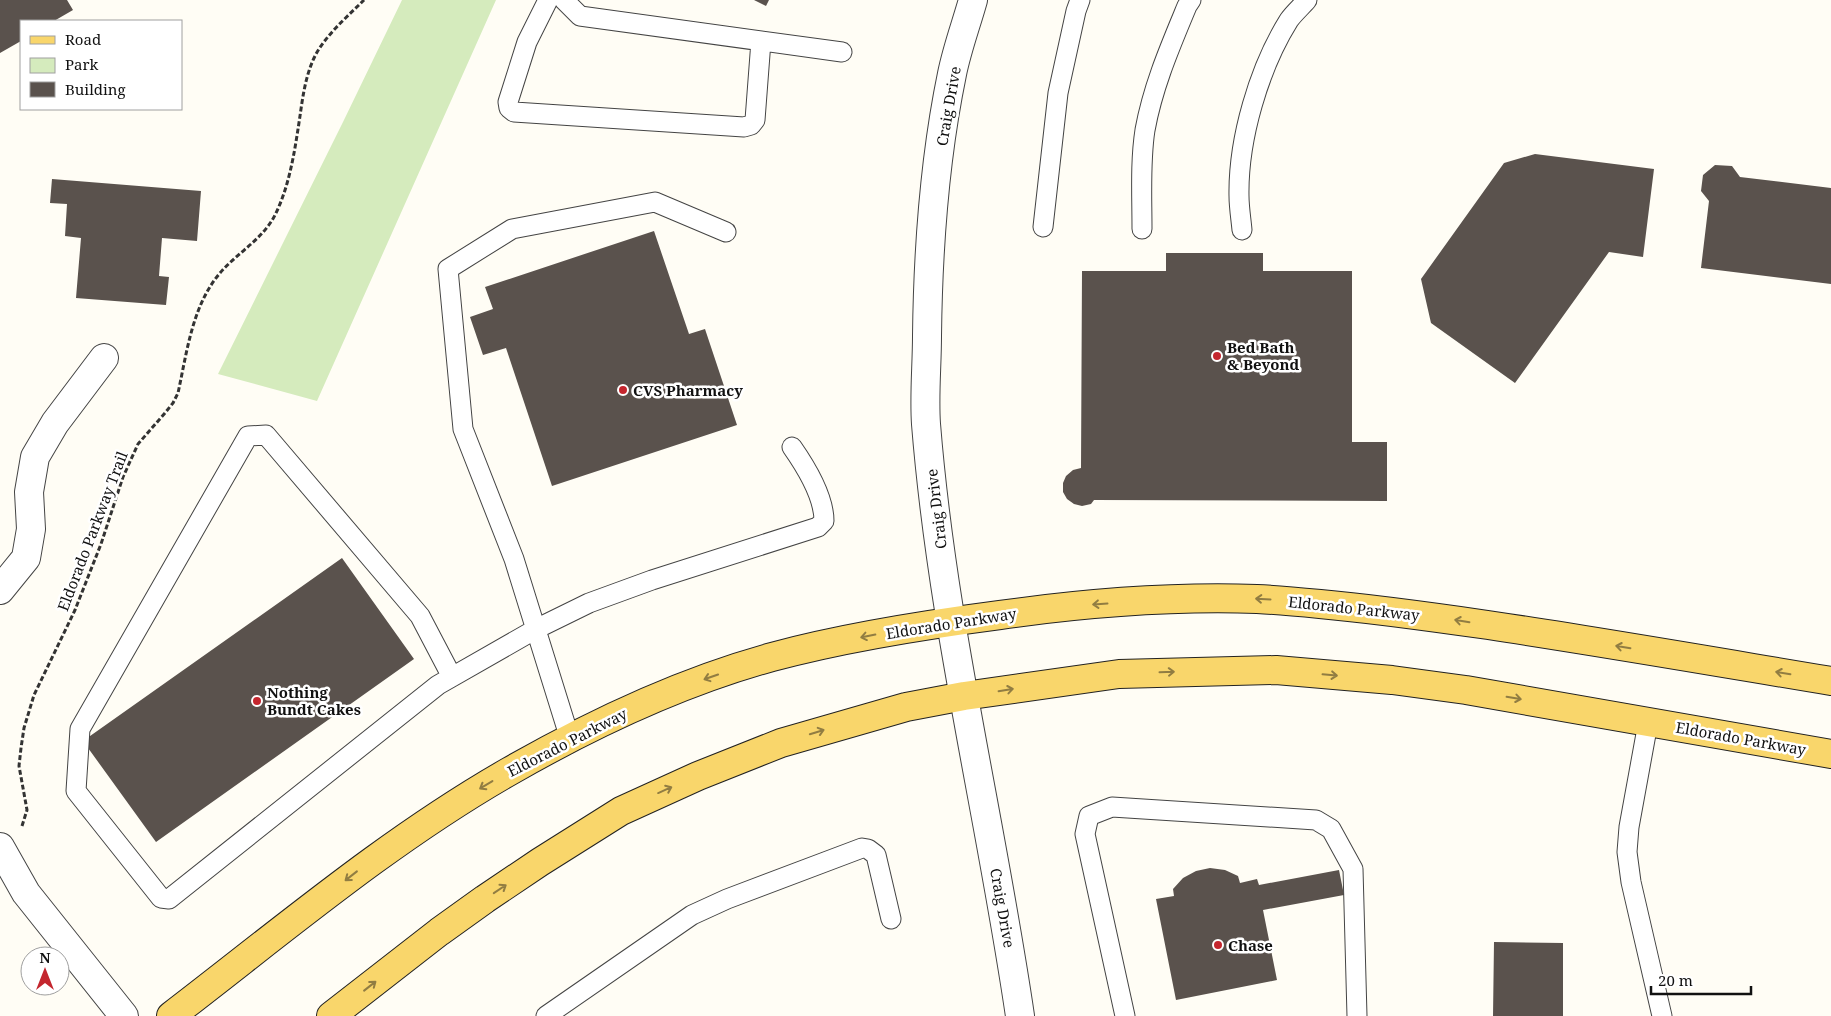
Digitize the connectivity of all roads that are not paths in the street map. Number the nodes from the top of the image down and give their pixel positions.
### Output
1 (548, 0) edge
2 (564, 0) edge
3 (973, 0) edge
4 (1080, 0) edge
5 (1191, 0) edge
6 (1306, 0) edge
7 (761, 41) junction
8 (842, 52) dead end
9 (1043, 227) dead end
10 (1142, 229) dead end
11 (1242, 230) dead end
12 (726, 232) dead end
13 (104, 358) dead end
14 (792, 447) dead end
15 (0, 590) edge
16 (950, 621) junction
17 (536, 629) junction
18 (452, 677) junction
19 (1831, 681) edge
20 (964, 696) junction
21 (1648, 723) junction
22 (570, 739) junction
23 (1831, 754) edge
24 (0, 847) edge
25 (891, 919) dead end
26 (124, 1016) edge
27 (171, 1016) edge
28 (331, 1016) edge
29 (546, 1016) edge
30 (1020, 1016) edge
31 (1125, 1016) edge
32 (1357, 1016) edge
33 (1662, 1016) edge

1 - 7 lane
2 - 7 lane
3 - 16 street, Craig Drive
4 - 9 lane
5 - 10 lane
6 - 11 lane
7 - 8 lane
12 - 17 lane
13 - 15 street
14 - 17 lane
19 -> 16 main road, Eldorado Parkway
16 - 20 street, Craig Drive
16 -> 22 main road, Eldorado Parkway
17 - 18 lane
17 - 22 lane
18 - 18 lane
20 -> 21 main road, Eldorado Parkway
28 -> 20 main road, Eldorado Parkway
20 - 30 street, Craig Drive
21 - 23 main road, Eldorado Parkway
21 - 33 lane
22 -> 27 main road, Eldorado Parkway
24 - 26 street
25 - 29 lane
31 - 32 lane

